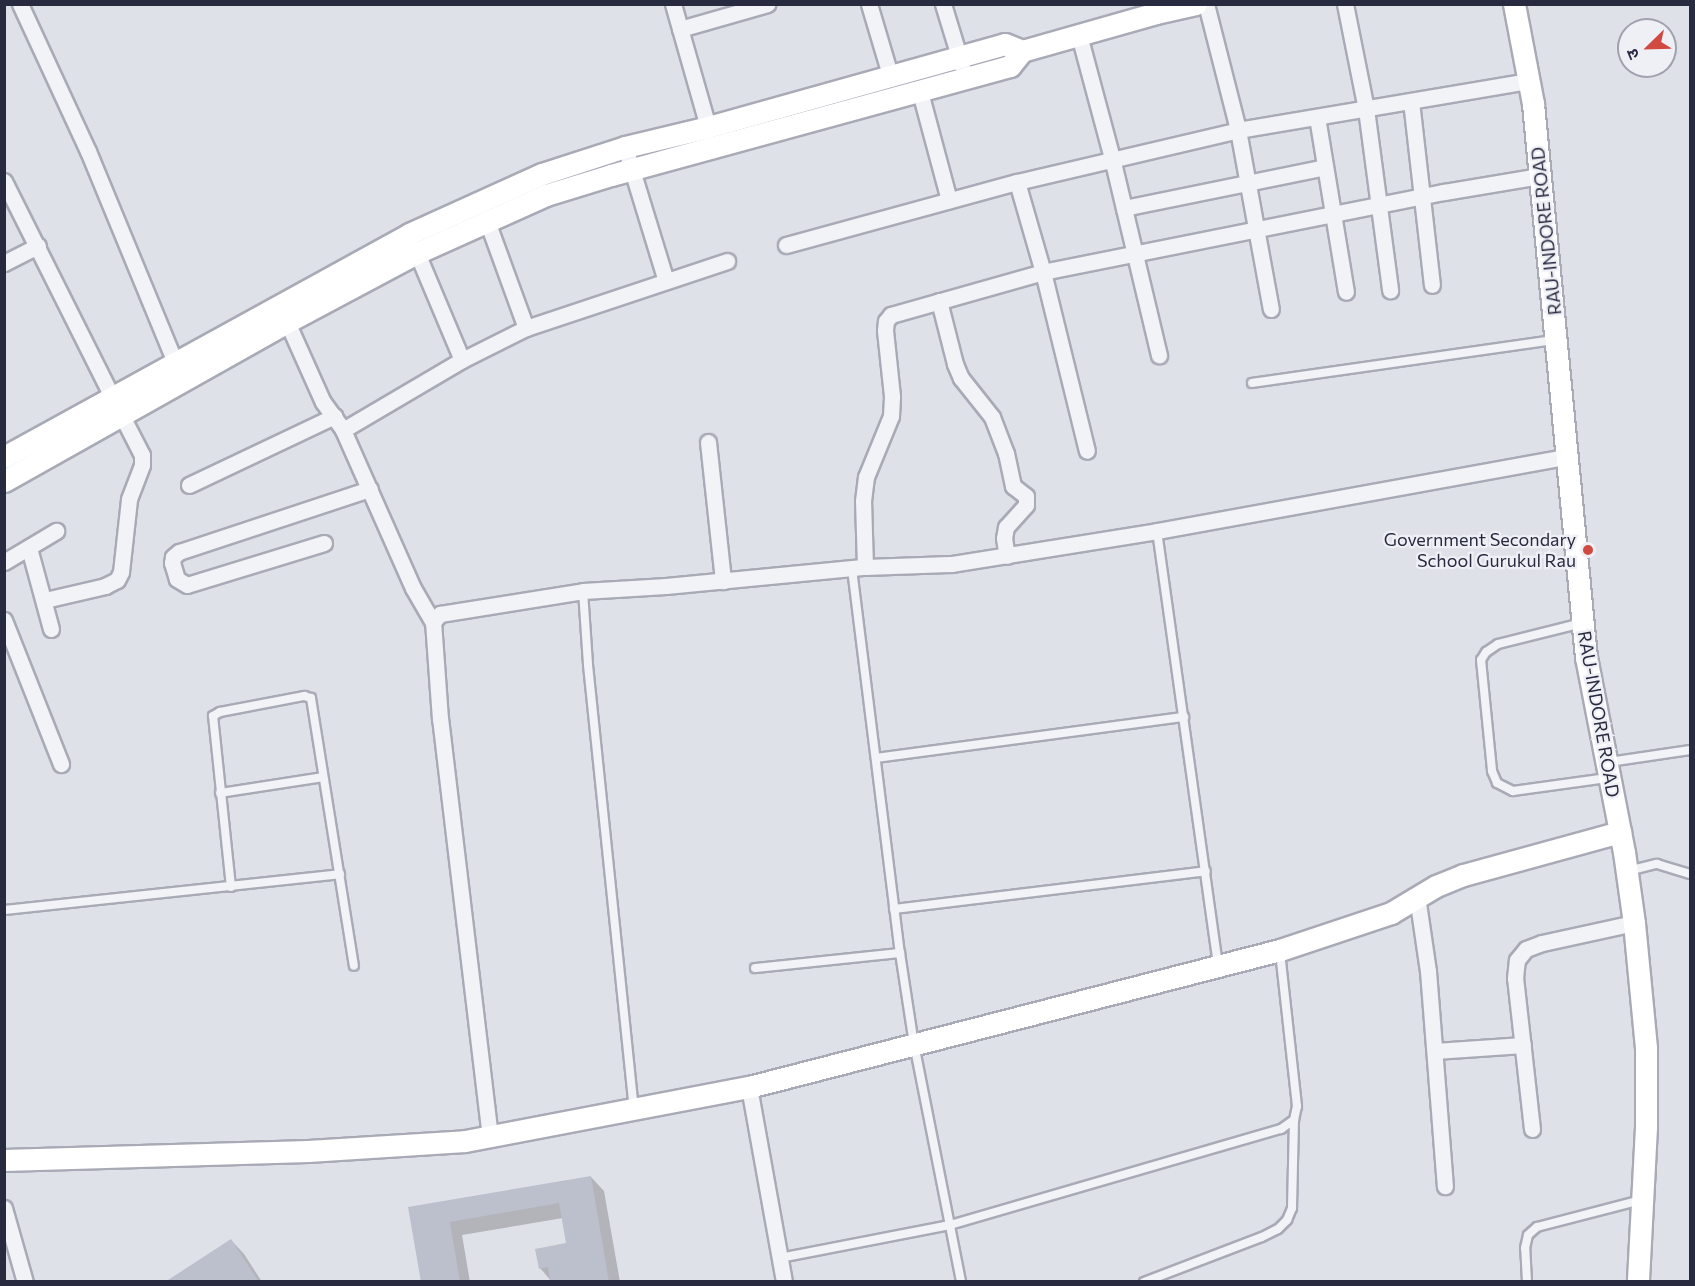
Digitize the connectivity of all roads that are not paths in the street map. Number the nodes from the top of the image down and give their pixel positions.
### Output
1 (21, 4) edge
2 (674, 4) edge
3 (767, 4) edge
4 (869, 4) edge
5 (943, 4) edge
6 (1196, 4) edge
7 (1206, 4) edge
8 (1345, 4) edge
9 (1514, 4) edge
10 (749, 7) edge
11 (1155, 9) edge
12 (680, 28) junction
13 (1078, 35) junction
14 (1022, 51) junction
15 (960, 57) junction
16 (890, 75) junction
17 (966, 79) junction
18 (1529, 81) junction
19 (920, 92) junction
20 (1411, 101) junction
21 (1366, 109) junction
22 (1317, 117) junction
23 (708, 128) junction
24 (1238, 130) junction
25 (625, 147) junction
26 (1112, 158) junction
27 (1325, 167) junction
28 (632, 169) junction
29 (1540, 176) junction
30 (4, 181) edge
31 (1249, 181) junction
32 (1017, 182) junction
33 (1421, 197) junction
34 (949, 200) junction
35 (1380, 205) junction
36 (1124, 208) junction
37 (1333, 215) junction
38 (486, 221) junction
39 (1259, 229) junction
40 (786, 244) dead end
41 (38, 246) junction
42 (417, 254) junction
43 (1135, 255) junction
44 (727, 261) dead end
45 (4, 263) edge
46 (1043, 272) junction
47 (666, 281) junction
48 (1432, 285) dead end
49 (1390, 290) dead end
50 (1346, 292) dead end
51 (939, 301) junction
52 (1271, 309) dead end
53 (283, 313) junction
54 (526, 328) junction
55 (1556, 340) junction
56 (1159, 355) dead end
57 (462, 360) junction
58 (175, 362) junction
59 (1252, 382) dead end
60 (116, 406) junction
61 (334, 416) junction
62 (343, 430) junction
63 (708, 442) dead end
64 (1087, 451) dead end
65 (4, 457) edge
66 (1566, 457) junction
67 (4, 481) edge
68 (189, 485) dead end
69 (370, 489) junction
70 (56, 531) dead end
71 (1156, 531) junction
72 (324, 543) dead end
73 (29, 548) junction
74 (1007, 556) junction
75 (4, 562) edge
76 (859, 568) junction
77 (723, 581) junction
78 (583, 591) junction
79 (45, 600) junction
80 (4, 620) edge
81 (433, 622) junction
82 (1583, 623) junction
83 (51, 629) dead end
84 (1184, 717) junction
85 (1690, 750) edge
86 (876, 758) junction
87 (61, 764) dead end
88 (1606, 770) junction
89 (323, 777) junction
90 (220, 793) junction
91 (1620, 832) junction
92 (1206, 871) junction
93 (1627, 871) junction
94 (340, 874) junction
95 (1690, 874) edge
96 (231, 887) junction
97 (1417, 896) junction
98 (894, 909) junction
99 (4, 910) edge
100 (1634, 923) junction
101 (1280, 950) junction
102 (900, 953) junction
103 (354, 966) dead end
104 (1218, 966) junction
105 (755, 968) dead end
106 (914, 1044) junction
107 (1523, 1045) junction
108 (1435, 1051) junction
109 (749, 1087) junction
110 (634, 1110) junction
111 (1294, 1120) junction
112 (1532, 1129) dead end
113 (490, 1137) junction
114 (4, 1160) edge
115 (1445, 1186) dead end
116 (1642, 1199) junction
117 (4, 1208) edge
118 (950, 1225) junction
119 (780, 1258) junction
120 (25, 1281) edge
121 (784, 1281) edge
122 (961, 1281) edge
123 (1144, 1281) edge
124 (1527, 1281) edge
125 (1638, 1281) edge

1 - 58 street
2 - 12 street
3 - 10 street
4 - 16 street
5 - 15 street
6 - 11 street
7 - 24 street
8 - 21 street
9 - 18 street, RAU-INDORE ROAD
10 - 12 street
11 - 13 street
12 - 23 street
13 - 14 street
13 - 26 street
14 - 15 street
14 - 17 street
15 - 16 street
15 - 17 street
16 - 23 street
17 - 19 street
18 - 20 street
18 - 29 street, RAU-INDORE ROAD
19 - 28 street
19 - 34 street
20 - 21 street
20 - 33 street
21 - 22 street
21 - 35 street
22 - 24 street
22 - 27 street
23 - 25 street
24 - 26 street
24 - 31 street
25 - 28 street
25 - 53 street
26 - 32 street
26 - 36 street
27 - 31 street
27 - 37 street
28 - 38 street
28 - 47 street
29 - 33 street
29 - 55 street, RAU-INDORE ROAD
30 - 41 street
31 - 36 street
31 - 39 street
32 - 34 street
32 - 46 street
33 - 35 street
33 - 48 street
34 - 40 street
35 - 37 street
35 - 49 street
36 - 43 street
37 - 39 street
37 - 50 street
38 - 42 street
38 - 54 street
39 - 43 street
39 - 52 street
41 - 45 street
41 - 60 street
42 - 53 street
42 - 57 street
43 - 46 street
43 - 56 street
44 - 47 street
46 - 51 street
46 - 64 street
47 - 54 street
51 - 74 street
51 - 76 street
53 - 58 street
53 - 60 street
53 - 61 street
54 - 57 street
55 - 59 lane
55 - 66 street, RAU-INDORE ROAD
57 - 62 street
58 - 60 street
60 - 65 street
60 - 67 street
60 - 79 street
61 - 62 street
61 - 68 street
62 - 69 street
63 - 77 street
66 - 71 street
66 - 82 street, RAU-INDORE ROAD
69 - 72 street
69 - 81 street
70 - 73 street
71 - 74 street
71 - 84 lane
73 - 75 street
73 - 79 street
74 - 76 street
76 - 77 street
76 - 86 lane
77 - 78 street
78 - 81 street
78 - 110 lane
79 - 83 street
80 - 87 street
81 - 113 street
82 - 88 street, RAU-INDORE ROAD
82 - 88 lane
84 - 86 lane
84 - 92 lane
85 - 88 lane
86 - 98 lane
88 - 91 street, RAU-INDORE ROAD
89 - 90 lane
89 - 90 lane
89 - 94 lane
90 - 96 lane
91 - 93 street, RAU-INDORE ROAD
91 - 97 street
92 - 98 lane
92 - 104 lane
93 - 95 lane
93 - 100 street, RAU-INDORE ROAD
94 - 96 lane
94 - 103 lane
96 - 99 lane
97 - 101 street
97 - 108 street
98 - 102 lane
100 - 107 street
100 - 116 street, RAU-INDORE ROAD
101 - 104 street
101 - 111 lane
102 - 105 lane
102 - 106 lane
104 - 106 street
106 - 109 street
106 - 118 lane
107 - 108 street
107 - 112 street
108 - 115 street
109 - 110 street
109 - 119 street
110 - 113 street
111 - 118 lane
111 - 123 lane
113 - 114 street
116 - 124 lane
116 - 125 street, RAU-INDORE ROAD
117 - 120 street
118 - 119 lane
118 - 122 lane
119 - 121 street

